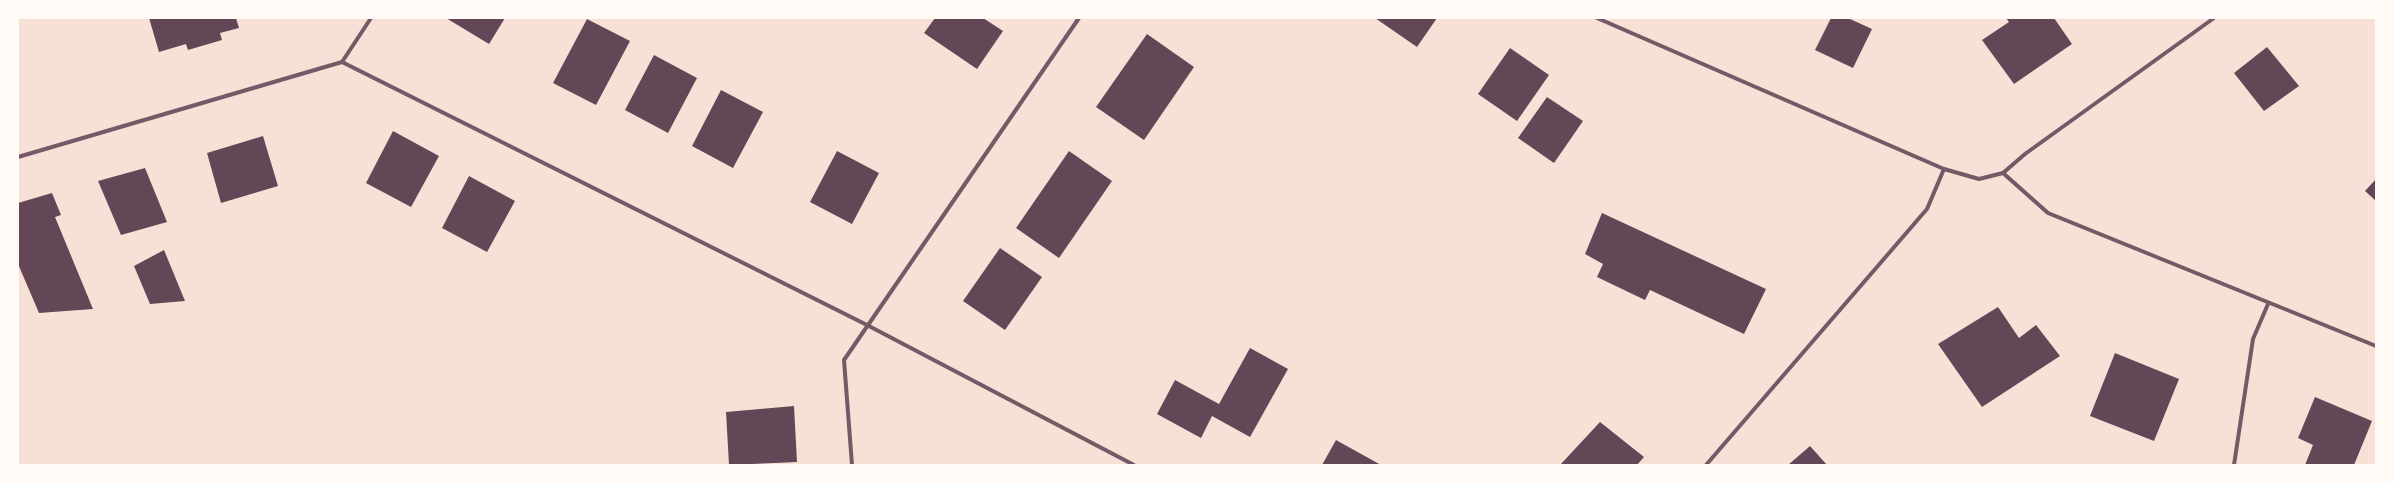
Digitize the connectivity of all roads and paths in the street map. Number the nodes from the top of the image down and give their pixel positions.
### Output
1 (371, 18) edge
2 (1079, 18) edge
3 (1596, 18) edge
4 (2214, 18) edge
5 (342, 62) junction
6 (18, 157) edge
7 (1944, 169) junction
8 (2003, 173) junction
9 (2268, 304) junction
10 (867, 325) junction
11 (2376, 346) edge
12 (852, 465) edge
13 (1134, 465) edge
14 (1706, 465) edge
15 (2234, 465) edge

1 - 5 street
2 - 10 street
3 - 7 street
4 - 8 street
5 - 6 street
5 - 10 street
7 - 8 street
7 - 14 street
8 - 9 street
9 - 11 street
9 - 15 street
10 - 12 street
10 - 13 street

